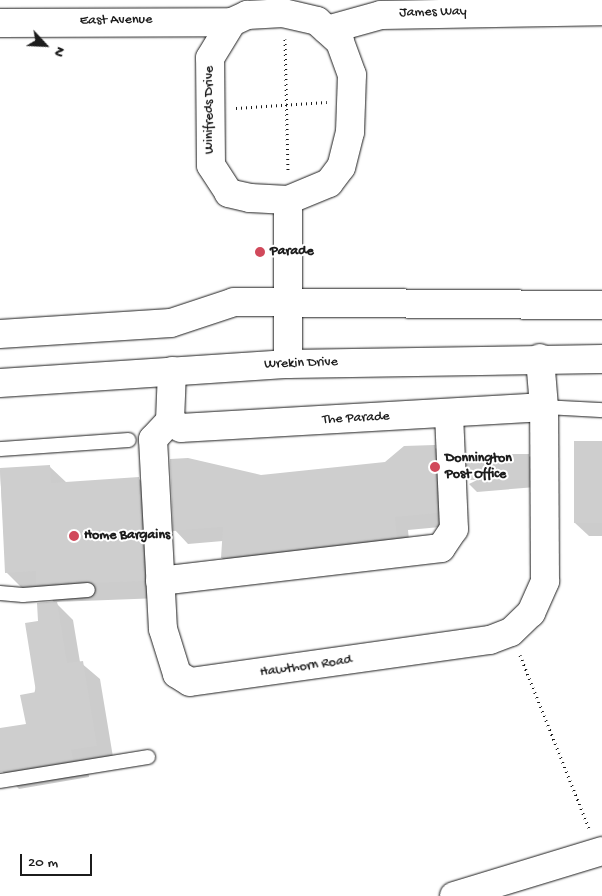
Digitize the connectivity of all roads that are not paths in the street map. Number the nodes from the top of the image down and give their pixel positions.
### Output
1 (283, 7) edge
2 (602, 11) edge
3 (0, 22) edge
4 (232, 22) junction
5 (327, 30) junction
6 (288, 200) junction
7 (288, 304) junction
8 (602, 305) edge
9 (0, 334) edge
10 (540, 358) junction
11 (602, 358) edge
12 (288, 364) junction
13 (172, 371) junction
14 (0, 383) edge
15 (544, 407) junction
16 (602, 410) edge
17 (449, 414) junction
18 (170, 421) junction
19 (129, 440) dead end
20 (0, 448) edge
21 (160, 581) junction
22 (88, 590) dead end
23 (0, 593) edge
24 (148, 757) dead end
25 (0, 781) edge
26 (600, 851) edge
27 (454, 896) edge

1 - 4 street
1 - 5 street
2 - 5 street, James Way
3 - 4 street, East Avenue
4 - 6 street, Winifreds Drive
5 - 6 street
6 - 7 street
7 - 8 street
7 - 9 street
7 - 12 street
10 - 11 street, Wrekin Drive
10 - 12 street, Wrekin Drive
10 - 15 street
12 - 13 street, Wrekin Drive
13 - 14 street, Wrekin Drive
13 - 18 street
15 - 16 lane, The Parade
15 - 17 street, The Parade
15 - 21 street, Hawthorn Road
17 - 18 street, The Parade
17 - 21 street
18 - 21 street, Hawthorn Road
19 - 20 lane
22 - 23 lane
24 - 25 lane
26 - 27 street

